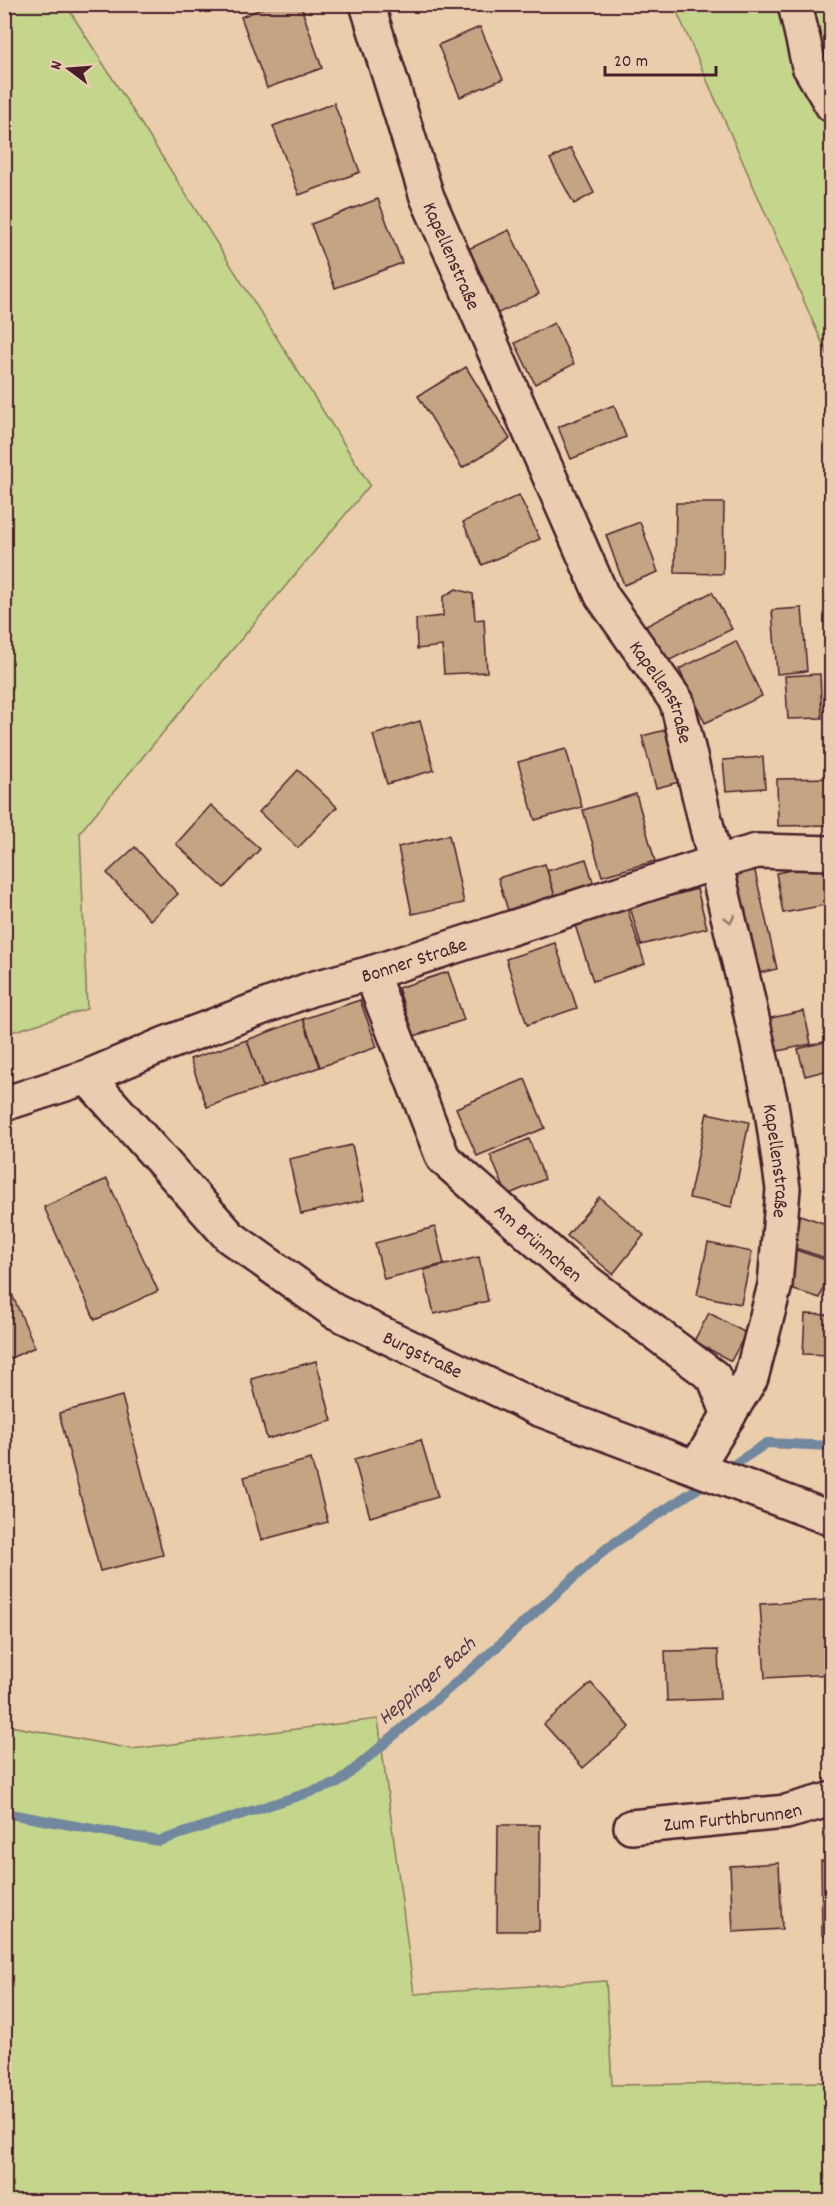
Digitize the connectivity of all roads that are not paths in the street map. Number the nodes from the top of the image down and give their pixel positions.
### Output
1 (367, 4) edge
2 (795, 4) edge
3 (831, 105) edge
4 (831, 853) edge
5 (717, 862) junction
6 (372, 974) junction
7 (87, 1077) junction
8 (4, 1104) edge
9 (729, 1415) junction
10 (710, 1473) junction
11 (831, 1519) edge
12 (831, 1799) edge
13 (631, 1827) dead end

1 - 5 street, Kapellenstraße
2 - 3 street
4 - 5 street, Bonner Straße
5 - 6 street, Bonner Straße
5 -> 9 street, Kapellenstraße
6 - 7 street, Bonner Straße
6 - 9 street, Am Brünnchen
7 - 8 street, Bonner Straße
7 - 10 street, Burgstraße
9 - 10 street
10 - 11 street, Burgstraße
12 - 13 street, Zum Furthbrunnen

